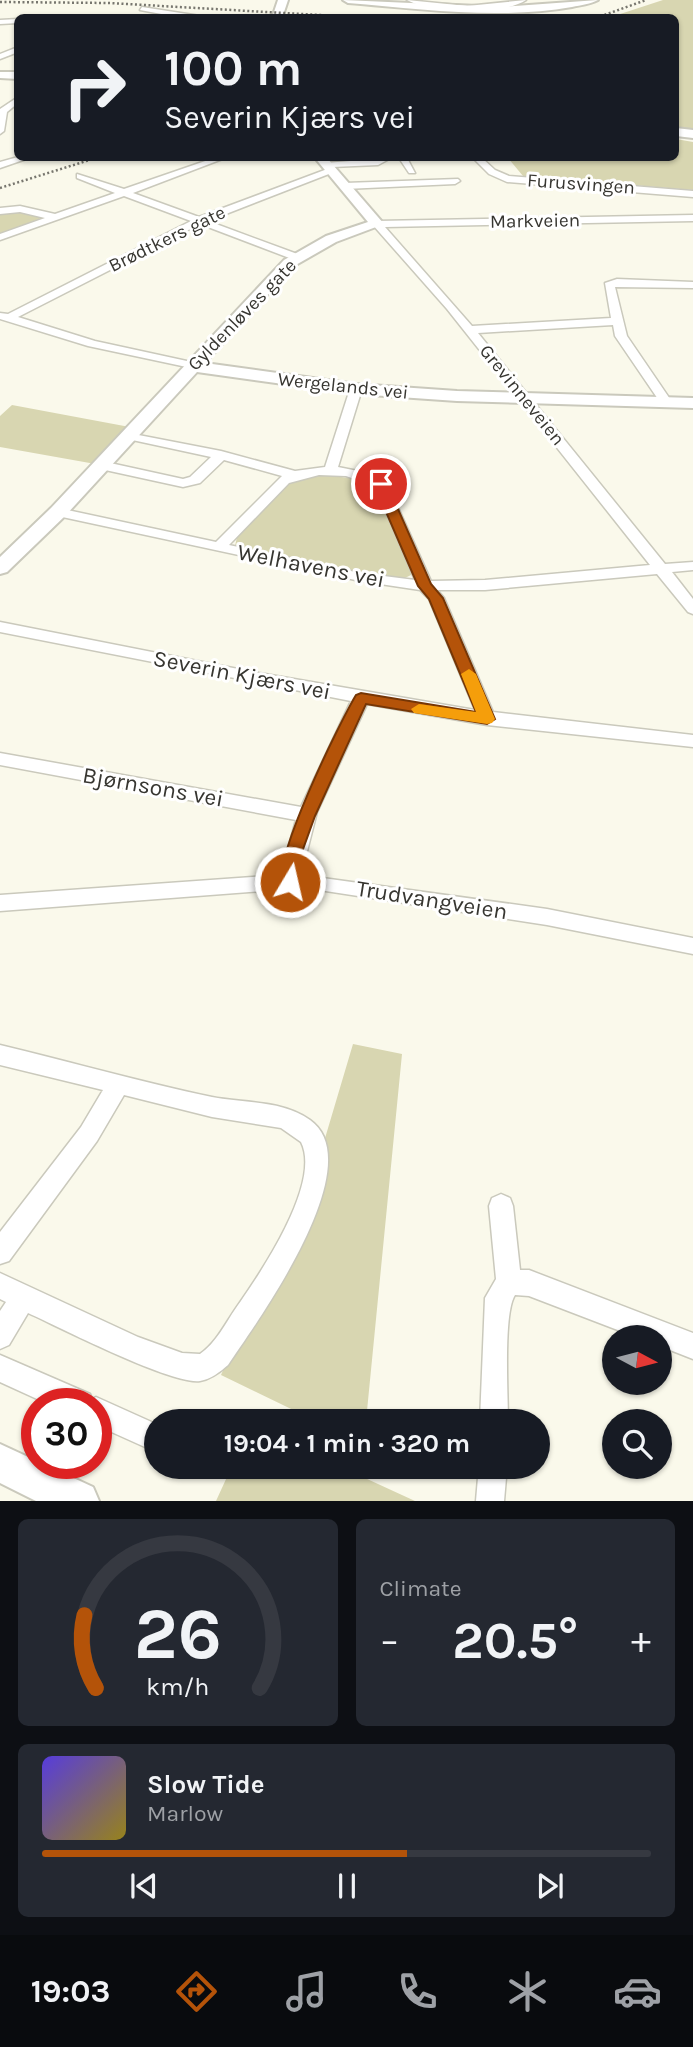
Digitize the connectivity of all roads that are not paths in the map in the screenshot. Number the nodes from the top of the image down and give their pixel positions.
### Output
1 (348, 0) edge
2 (410, 0) edge
3 (523, 0) edge
4 (593, 0) edge
5 (142, 9) dead end
6 (170, 14) edge
7 (1, 111) edge
8 (0, 131) edge
9 (213, 161) edge
10 (380, 161) edge
11 (404, 161) edge
12 (480, 161) edge
13 (327, 164) edge
14 (412, 171) dead end
15 (80, 176) dead end
16 (455, 181) dead end
17 (345, 186) junction
18 (124, 193) junction
19 (693, 194) edge
20 (0, 211) edge
21 (56, 217) junction
22 (693, 218) edge
23 (200, 221) junction
24 (377, 225) junction
25 (0, 237) edge
26 (296, 257) junction
27 (693, 285) edge
28 (4, 316) edge
29 (616, 321) junction
30 (469, 330) junction
31 (192, 366) junction
32 (356, 390) junction
33 (523, 399) junction
34 (666, 402) junction
35 (693, 403) edge
36 (128, 435) junction
37 (221, 455) junction
38 (101, 465) junction
39 (330, 472) junction
40 (293, 475) junction
41 (58, 512) junction
42 (219, 547) junction
43 (693, 566) edge
44 (0, 568) edge
45 (662, 569) junction
46 (425, 586) junction
47 (693, 609) edge
48 (0, 627) edge
49 (361, 698) junction
50 (487, 719) junction
51 (693, 741) edge
52 (0, 759) edge
53 (307, 816) junction
54 (290, 882) junction
55 (0, 902) edge
56 (693, 946) edge
57 (0, 1055) edge
58 (118, 1084) junction
59 (501, 1206) dead end
60 (0, 1252) edge
61 (509, 1282) junction
62 (12, 1291) edge
63 (0, 1336) edge
64 (693, 1346) edge
65 (0, 1368) edge
66 (44, 1388) edge
67 (494, 1409) edge
68 (112, 1418) edge
69 (144, 1432) edge
70 (0, 1462) edge
71 (492, 1479) edge
72 (79, 1501) edge
73 (490, 1501) edge

1 - 4 main road
2 - 3 street
5 - 6 street
7 - 8 street
9 - 18 street
10 - 13 street, Brødtkers gate
11 - 14 street
12 - 19 street, Furusvingen
13 - 17 main road, Grevinneveien
13 - 23 street, Brødtkers gate
15 - 18 street
16 - 17 street
17 - 24 main road, Grevinneveien
18 - 21 street
18 - 23 street
20 - 21 street
21 - 25 street
22 - 24 street, Markveien
23 - 26 street
23 - 28 street, Brødtkers gate
24 - 26 main road, Gyldenløves gate
24 - 30 street, Grevinneveien
26 - 31 main road, Gyldenløves gate
27 - 29 street
28 - 31 street, Wergelands vei
29 - 30 street
29 - 34 street
30 - 33 street, Grevinneveien
31 - 32 main road, Wergelands vei
31 - 36 main road, Gyldenløves gate
32 - 33 main road, Wergelands vei
32 - 39 street
33 - 34 main road, Wergelands vei
33 - 45 street, Grevinneveien
34 - 35 main road, Wergelands vei
36 - 37 street
36 - 38 main road, Gyldenløves gate
37 - 38 street
37 - 40 street
38 - 41 main road, Gyldenløves gate
39 - 40 street
39 - 46 street
40 - 42 street
41 - 42 street, Welhavens vei
41 - 44 main road, Gyldenløves gate
42 - 46 street, Welhavens vei
43 - 45 street, Welhavens vei
45 - 46 street, Welhavens vei
45 - 47 street, Grevinneveien
46 - 50 street
48 - 49 street, Severin Kjærs vei
49 - 50 street, Severin Kjærs vei
49 - 53 street
50 - 51 street, Severin Kjærs vei
52 - 53 street, Bjørnsons vei
53 - 54 street
54 - 55 street, Trudvangveien
54 - 56 street, Trudvangveien
57 - 58 street
58 - 60 street
58 - 62 street
59 - 61 street
61 - 64 street
61 - 67 street
62 - 63 street
65 - 66 street
68 - 69 street
70 - 72 main road
71 - 73 street

